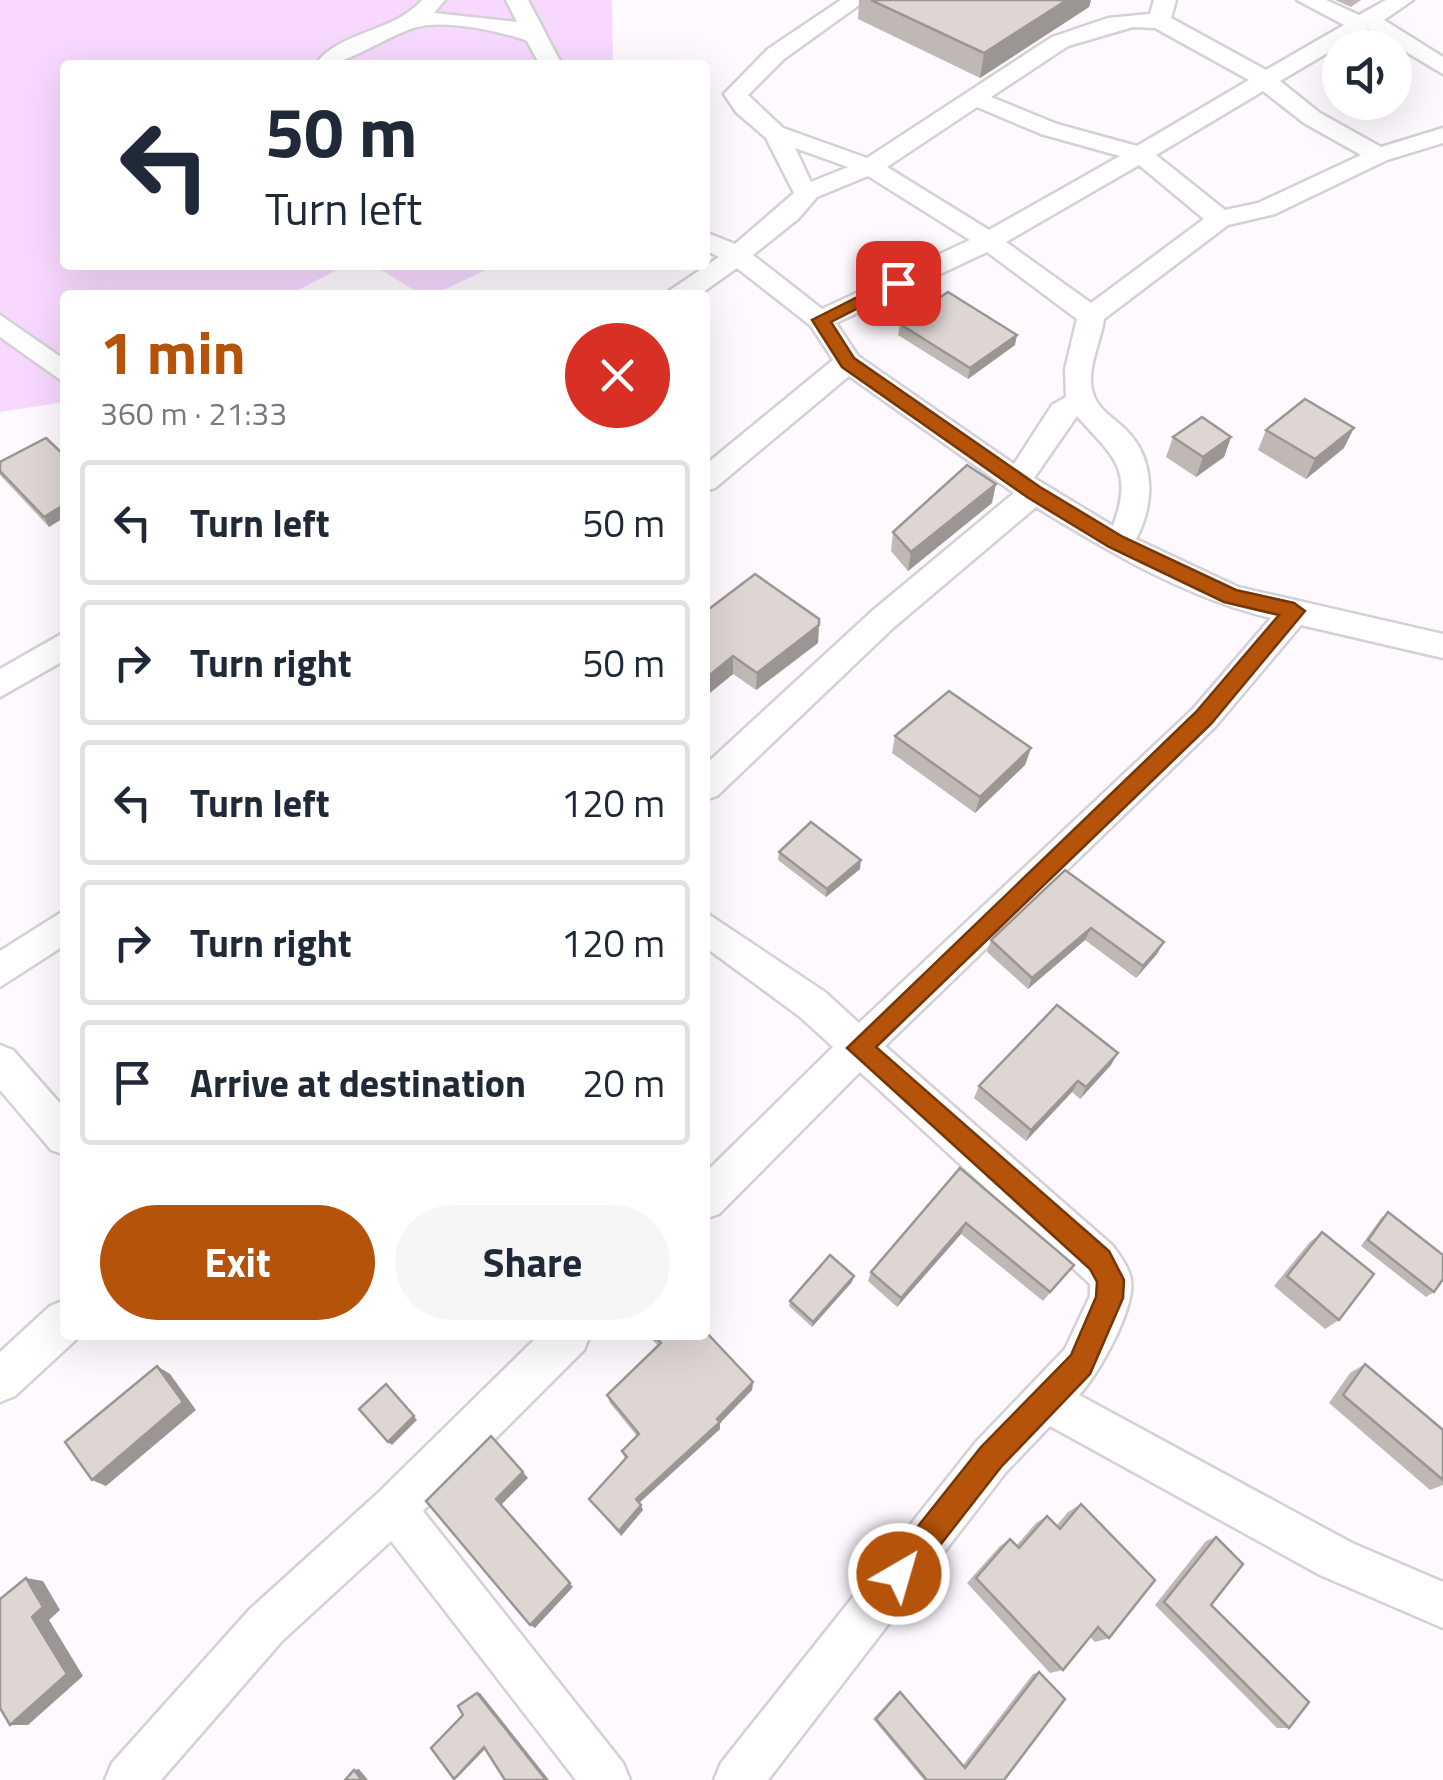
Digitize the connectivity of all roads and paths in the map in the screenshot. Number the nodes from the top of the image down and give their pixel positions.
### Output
1 (434, 0) edge
2 (517, 0) edge
3 (855, 0) edge
4 (1308, 0) edge
5 (1402, 0) edge
6 (1162, 11) edge
7 (418, 18) junction
8 (1364, 22) junction
9 (537, 36) junction
10 (330, 60) edge
11 (549, 60) edge
12 (1443, 68) edge
13 (1265, 79) junction
14 (975, 98) junction
15 (774, 132) junction
16 (1443, 134) edge
17 (1140, 154) junction
18 (1379, 155) junction
19 (870, 168) junction
20 (808, 192) junction
21 (1220, 219) junction
22 (989, 241) junction
23 (710, 242) edge
24 (736, 255) junction
25 (687, 290) edge
26 (1091, 316) junction
27 (820, 320) junction
28 (0, 324) edge
29 (848, 362) junction
30 (60, 370) edge
31 (1081, 400) junction
32 (710, 477) edge
33 (1026, 486) junction
34 (1116, 542) junction
35 (1294, 611) junction
36 (1443, 646) edge
37 (60, 647) edge
38 (0, 685) edge
39 (710, 781) edge
40 (60, 929) edge
41 (710, 931) edge
42 (0, 971) edge
43 (859, 1048) junction
44 (0, 1062) edge
45 (60, 1131) edge
46 (710, 1195) edge
47 (60, 1326) edge
48 (564, 1340) edge
49 (0, 1381) edge
50 (1043, 1399) junction
51 (394, 1509) junction
52 (1443, 1605) edge
53 (129, 1780) edge
54 (606, 1780) edge
55 (738, 1780) edge

1 - 7 street
2 - 9 street
3 - 15 street
4 - 8 street
5 - 8 street
6 - 13 street
6 - 14 street
7 - 9 street
7 - 10 street
8 - 12 street
8 - 13 street
9 - 11 street
13 - 17 street
13 - 18 street
14 - 17 street
14 - 19 street
15 - 19 street
15 - 20 street
16 - 18 street
17 - 21 street
17 - 22 street
18 - 21 street
19 - 20 street
19 - 22 street
20 - 24 street
21 - 26 street
22 - 26 street
22 - 27 street
23 - 24 street
24 - 25 street
24 - 27 street
26 - 31 street
27 - 29 street
28 - 30 street
29 - 32 street
29 - 33 street
31 - 33 street
31 - 34 street
33 - 34 street
33 - 39 street
34 - 35 street
35 - 36 street
35 - 43 street
37 - 38 street
40 - 42 street
41 - 43 street
43 - 46 street
43 - 50 street
44 - 45 street
47 - 49 street
48 - 51 street
50 - 52 street
50 - 55 street
51 - 53 street
51 - 54 street

